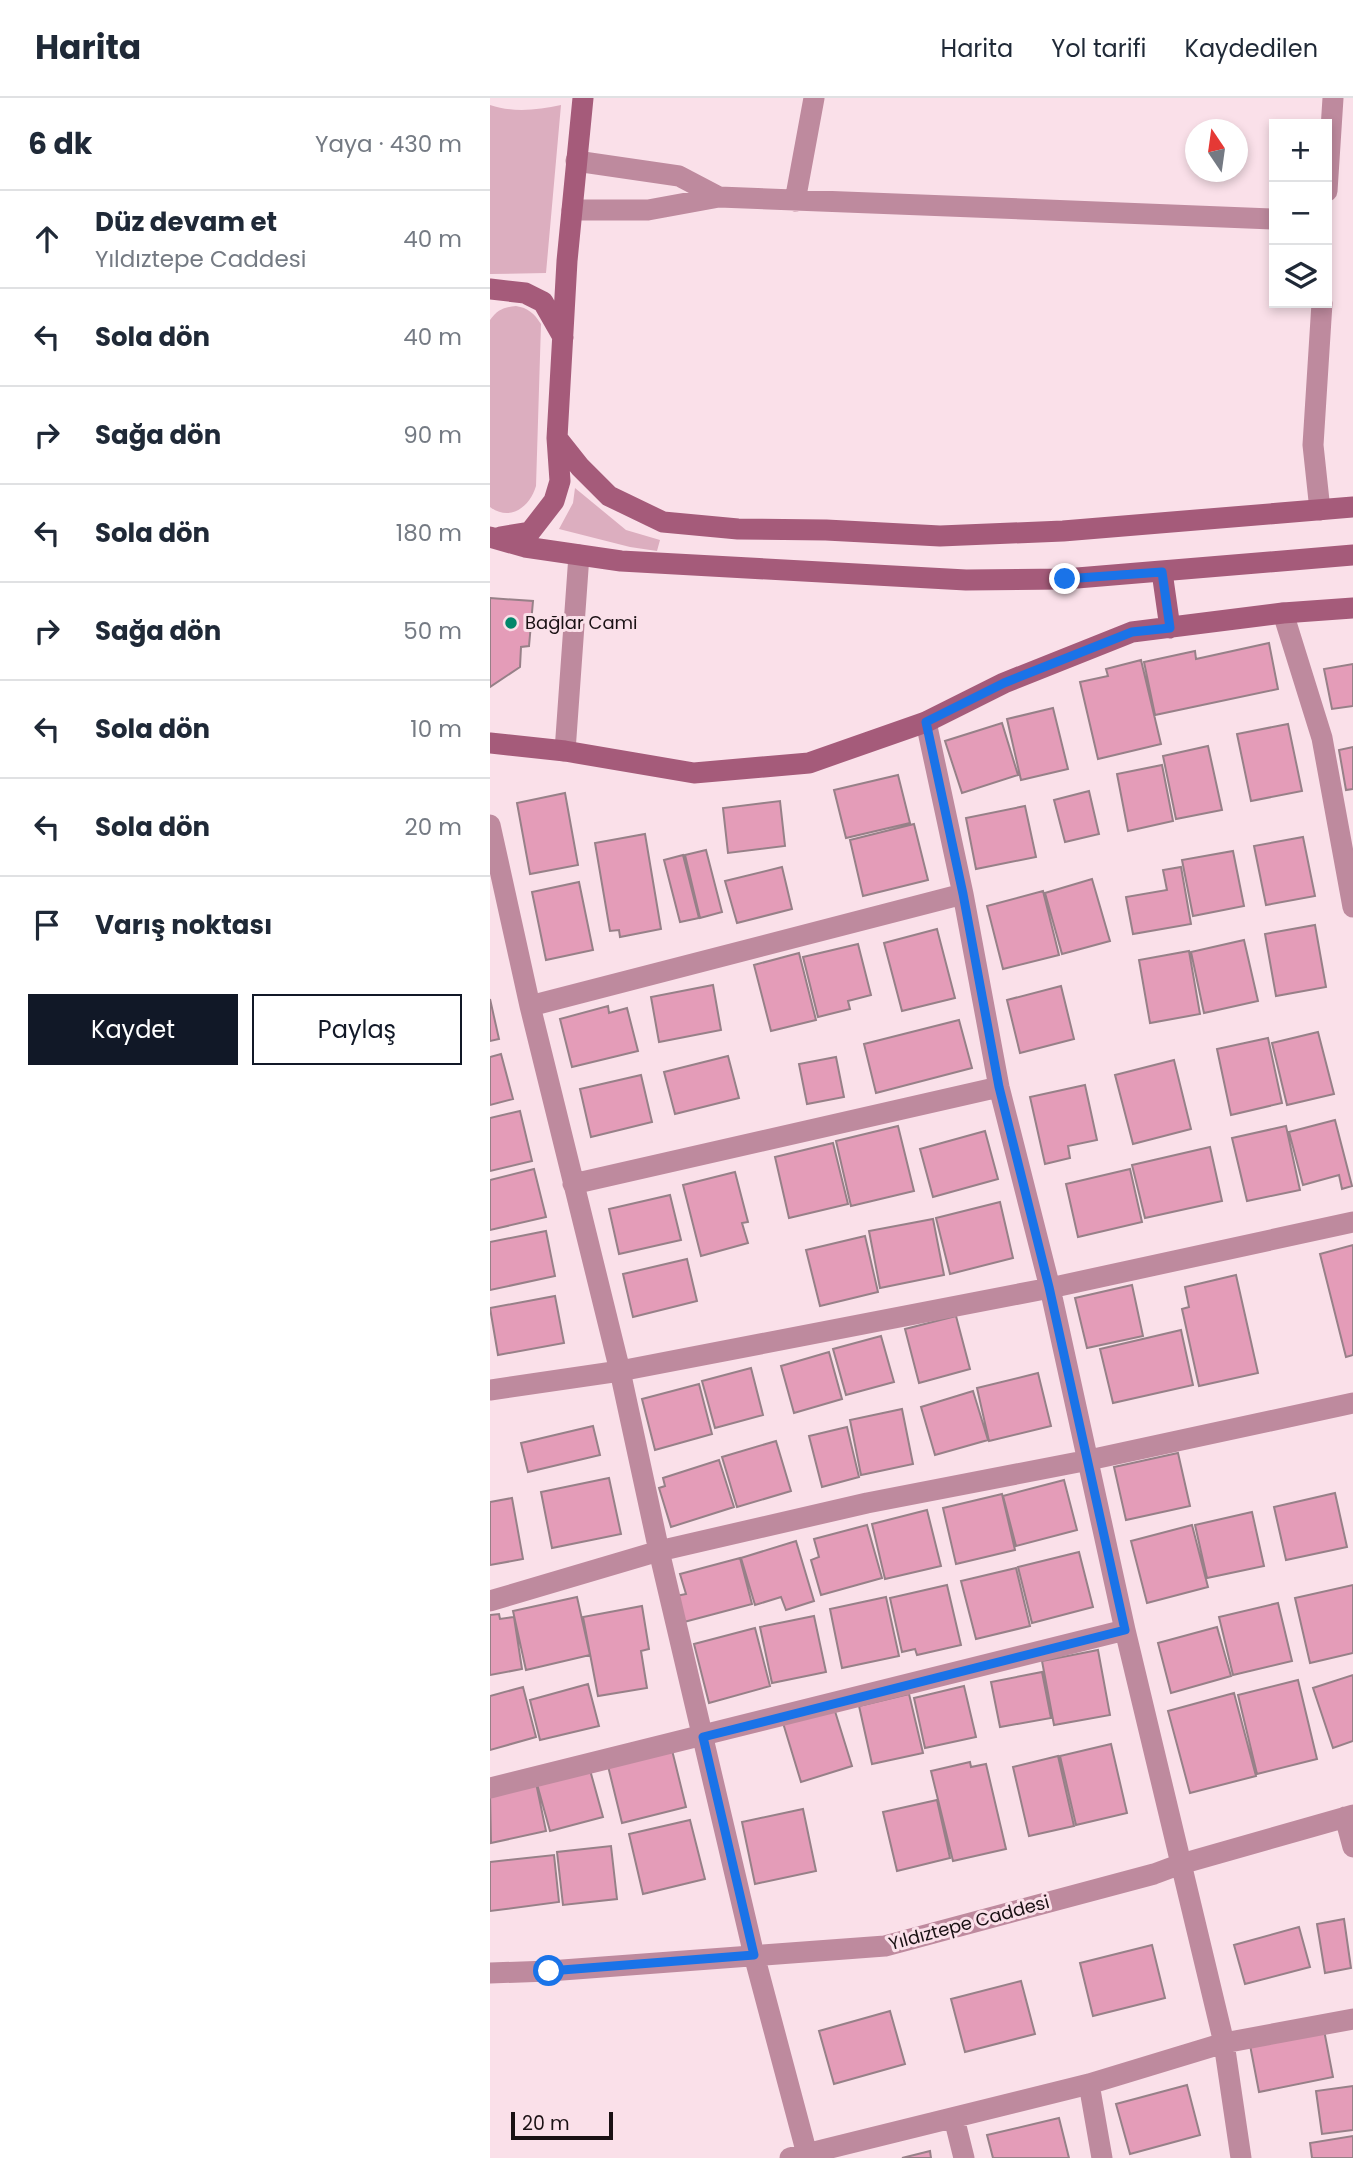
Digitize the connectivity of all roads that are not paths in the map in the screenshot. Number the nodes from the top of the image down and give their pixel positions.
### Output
1 (583, 98) edge
2 (814, 98) edge
3 (1339, 106) edge
4 (576, 161) junction
5 (1328, 182) edge
6 (719, 197) junction
7 (795, 201) junction
8 (572, 210) junction
9 (1269, 219) edge
10 (490, 289) edge
11 (1322, 308) edge
12 (563, 337) junction
13 (557, 438) junction
14 (1353, 507) edge
15 (1320, 510) junction
16 (491, 537) edge
17 (579, 555) junction
18 (1353, 555) edge
19 (1162, 572) junction
20 (1353, 608) edge
21 (1283, 612) junction
22 (1170, 628) junction
23 (926, 722) junction
24 (490, 743) edge
25 (565, 751) junction
26 (490, 825) edge
27 (963, 894) junction
28 (1353, 906) edge
29 (530, 1006) junction
30 (999, 1087) junction
31 (573, 1185) junction
32 (1353, 1222) edge
33 (1049, 1287) junction
34 (620, 1371) junction
35 (490, 1390) edge
36 (1353, 1403) edge
37 (1089, 1460) junction
38 (659, 1551) junction
39 (490, 1601) edge
40 (1125, 1630) junction
41 (703, 1737) junction
42 (490, 1788) edge
43 (1349, 1816) edge
44 (1353, 1847) edge
45 (1181, 1864) junction
46 (754, 1955) junction
47 (490, 1973) edge
48 (1353, 2019) edge
49 (1224, 2043) junction
50 (1089, 2084) junction
51 (954, 2118) junction
52 (802, 2156) edge
53 (964, 2158) edge
54 (1102, 2158) edge
55 (1241, 2158) edge

1 - 4 main road
2 - 7 street
3 - 5 street
4 - 6 street
4 - 8 main road
6 - 7 street
6 - 8 street
7 - 9 street
8 - 12 main road
10 - 12 main road
11 - 15 street
12 - 13 main road
13 - 15 main road
13 - 16 main road
14 - 15 main road
16 - 17 main road
17 - 19 main road
17 - 25 street
18 - 19 main road
19 - 22 main road
20 - 21 main road
21 - 22 main road
21 - 28 street
22 - 23 main road
23 - 25 main road
23 - 27 street
24 - 25 main road
26 - 29 street
27 - 29 street
27 - 30 street
29 - 31 street
30 - 31 street
30 - 33 street
31 - 34 street
32 - 33 street
33 - 34 street
33 - 37 street
34 - 35 street
34 - 38 street
36 - 37 street
37 - 38 street
37 - 40 street
38 - 39 street
38 - 41 street
40 - 41 street
40 - 45 street
41 - 42 street
41 - 46 street
43 - 44 street
43 - 45 street, Yıldıztepe Caddesi
45 - 46 street, Yıldıztepe Caddesi
45 - 49 street
46 - 47 street, Yıldıztepe Caddesi
46 - 52 street
48 - 49 street
49 - 50 street
49 - 55 street
50 - 51 street
50 - 54 street
51 - 52 street
51 - 53 street

